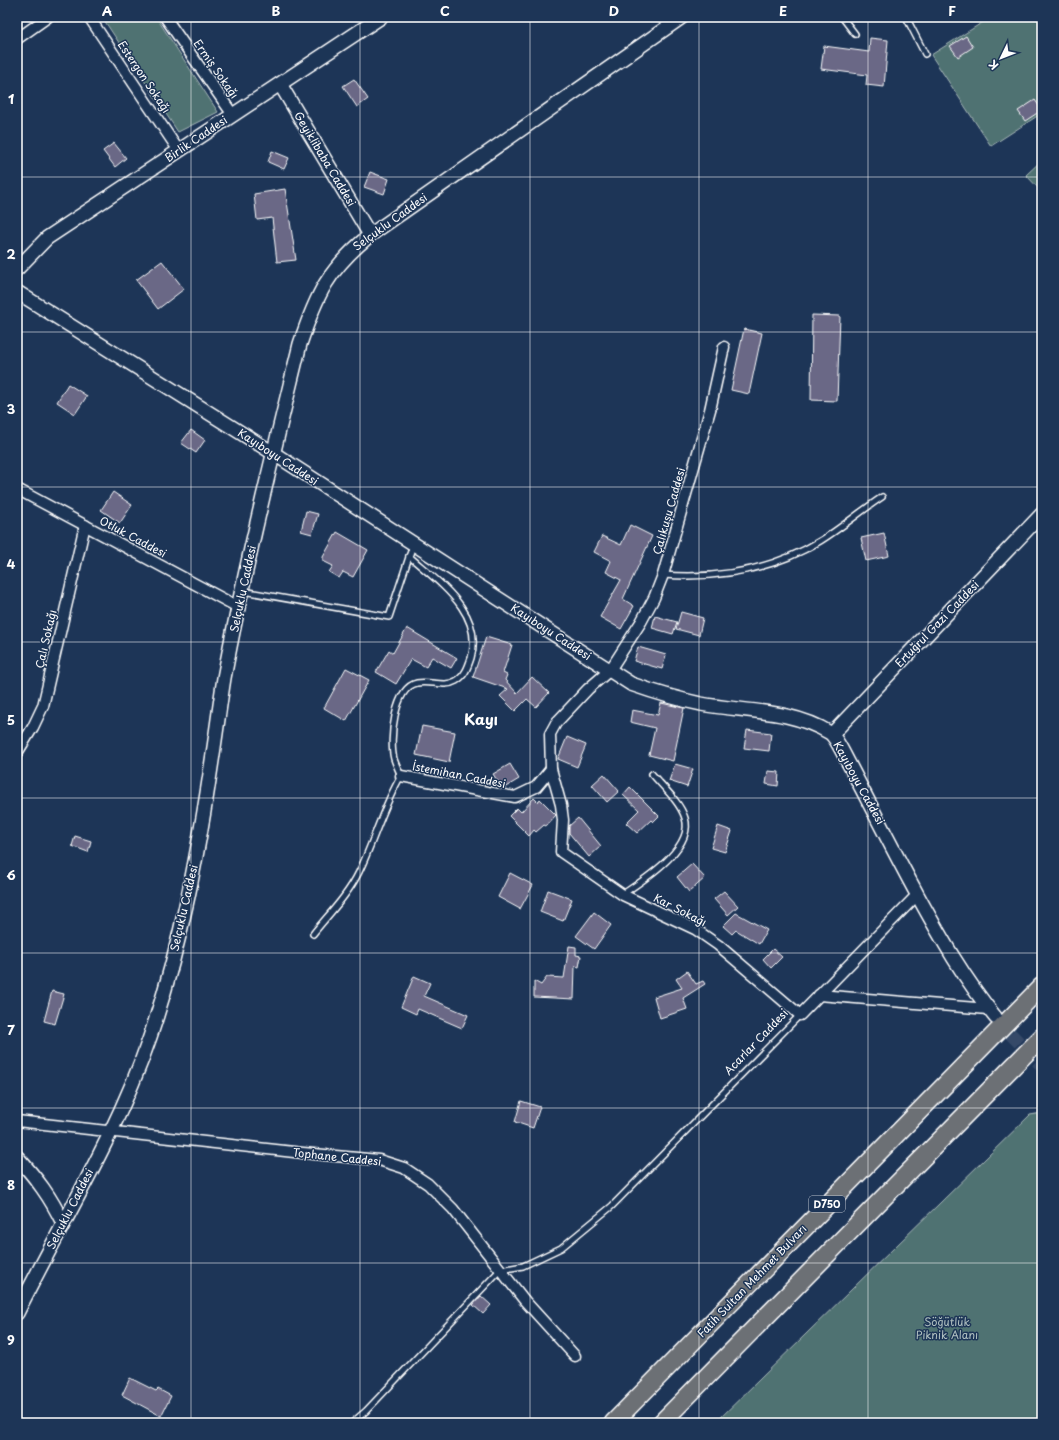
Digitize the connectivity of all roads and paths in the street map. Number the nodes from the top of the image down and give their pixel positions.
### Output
1 (48, 17) edge
2 (89, 17) edge
3 (165, 17) edge
4 (381, 17) edge
5 (682, 17) edge
6 (842, 17) edge
7 (906, 17) edge
8 (855, 34) dead end
9 (17, 38) edge
10 (925, 54) dead end
11 (280, 84) junction
12 (234, 114) junction
13 (179, 151) junction
14 (370, 234) junction
15 (17, 268) edge
16 (17, 292) edge
17 (724, 347) dead end
18 (274, 453) junction
19 (17, 489) edge
20 (882, 497) dead end
21 (1042, 514) edge
22 (85, 525) junction
23 (411, 550) junction
24 (663, 575) junction
25 (242, 591) junction
26 (238, 607) junction
27 (610, 670) junction
28 (832, 734) junction
29 (17, 753) edge
30 (551, 769) junction
31 (652, 774) dead end
32 (401, 776) junction
33 (561, 852) joint
34 (623, 895) junction
35 (917, 895) junction
36 (313, 934) dead end
37 (1042, 986) edge
38 (819, 995) junction
39 (992, 1013) joint
40 (800, 1014) junction
41 (1042, 1038) edge
42 (17, 1120) edge
43 (111, 1131) junction
44 (17, 1156) edge
45 (63, 1223) junction
46 (500, 1270) junction
47 (17, 1313) edge
48 (575, 1356) dead end
49 (352, 1423) edge
50 (613, 1423) edge
51 (661, 1423) edge

1 - 9 street
2 - 13 street, Estergon Sokağı
3 - 12 street, Ermiş Sokağı
4 - 11 street, Birlik Caddesi
5 - 14 street, Selçuklu Caddesi
6 - 8 lane
7 - 10 lane
11 - 12 street, Birlik Caddesi
11 - 14 street, Geyiklibaba Caddesi
12 - 13 street, Birlik Caddesi
13 - 15 street, Birlik Caddesi
14 - 18 street, Selçuklu Caddesi
16 - 18 street, Kayıboyu Caddesi
17 - 24 street, Çalıkuşu Caddesi
18 - 23 street, Kayıboyu Caddesi
18 - 25 street, Selçuklu Caddesi
19 - 22 street, Otluk Caddesi
20 - 24 lane
21 - 28 street, Ertuğrul Gazi Caddesi
22 - 26 street, Otluk Caddesi
22 - 29 street, Çalı Sokağı
23 - 25 lane
23 - 27 street, Kayıboyu Caddesi
23 - 32 lane
24 - 27 street, Çalıkuşu Caddesi
25 - 26 street, Selçuklu Caddesi
26 - 43 street, Selçuklu Caddesi
27 - 28 street, Kayıboyu Caddesi
27 - 30 street, Çalıkuşu Caddesi
28 - 35 street, Kayıboyu Caddesi
30 - 32 street, İstemihan Caddesi
30 - 33 street, Çalıkuşu Caddesi
31 - 34 lane
32 - 36 lane
33 - 34 street, Kar Sokağı
34 - 40 street, Kar Sokağı
35 - 38 street, Acarlar Caddesi
35 - 39 street, Kayıboyu Caddesi
37 - 50 highway, Fatih Sultan Mehmet Bulvarı / D750
38 - 39 street
38 - 40 street, Acarlar Caddesi
40 - 46 lane, Acarlar Caddesi
41 - 51 highway
42 - 43 street, Tophane Caddesi
43 - 45 street, Selçuklu Caddesi
43 - 46 street, Tophane Caddesi
44 - 45 street
45 - 47 street, Selçuklu Caddesi
46 - 48 street, Tophane Caddesi
46 - 49 lane

